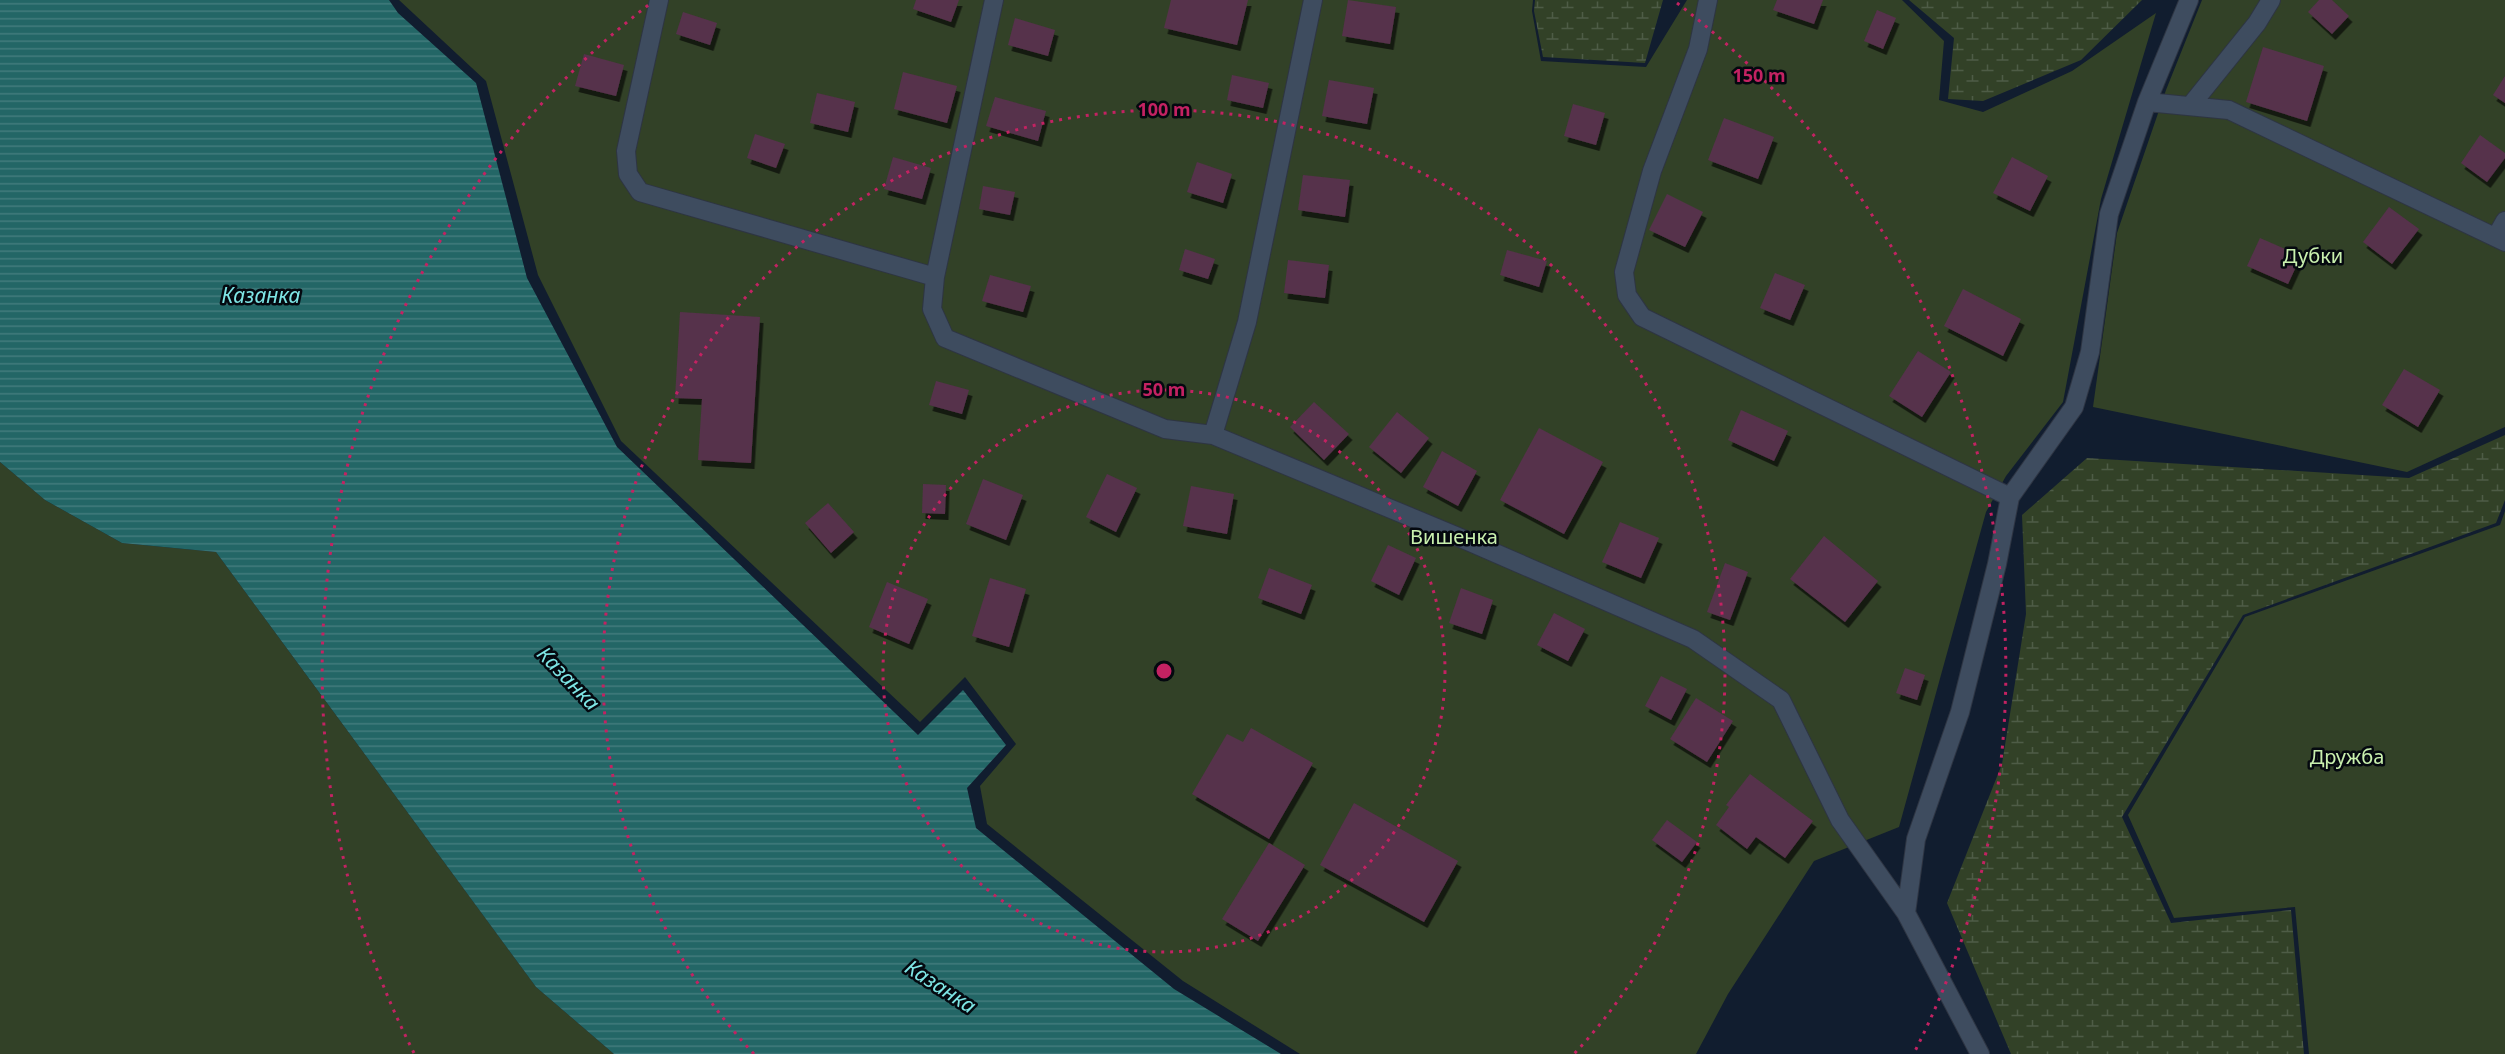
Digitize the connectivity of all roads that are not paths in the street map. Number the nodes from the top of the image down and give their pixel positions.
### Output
1 (659, 0) edge
2 (994, 0) edge
3 (1313, 0) edge
4 (1708, 0) edge
5 (2189, 0) edge
6 (2271, 0) edge
7 (2147, 102) junction
8 (2191, 105) junction
9 (2505, 221) edge
10 (2500, 239) edge
11 (935, 278) junction
12 (1213, 435) junction
13 (2010, 497) junction
14 (1906, 914) junction
15 (1980, 1054) edge

1 - 11 lane
2 - 11 lane
3 - 12 lane
4 - 13 lane
5 - 7 lane
6 - 8 lane
7 - 8 lane
7 - 13 lane
8 - 10 lane
9 - 10 lane
11 - 12 lane
12 - 14 lane
13 - 14 lane
14 - 15 lane

